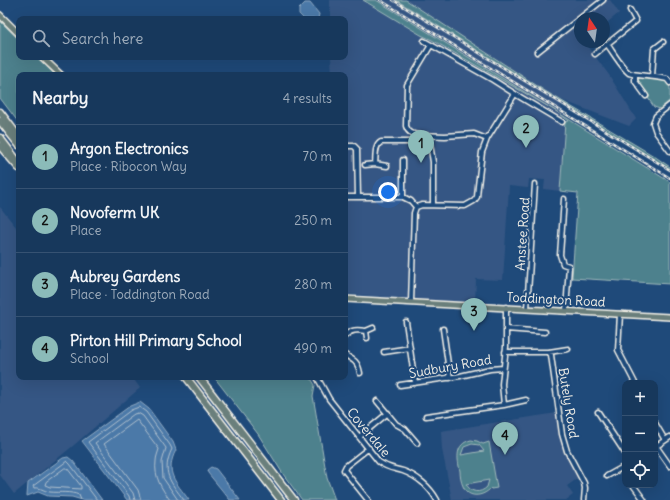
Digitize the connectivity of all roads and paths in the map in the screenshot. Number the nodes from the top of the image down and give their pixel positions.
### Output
1 (602, 0) edge
2 (630, 10) dead end
3 (0, 15) edge
4 (16, 31) edge
5 (424, 41) dead end
6 (610, 42) edge
7 (663, 42) dead end
8 (431, 45) junction
9 (602, 48) edge
10 (610, 48) edge
11 (537, 52) dead end
12 (595, 54) dead end
13 (45, 60) edge
14 (58, 72) edge
15 (635, 75) junction
16 (652, 76) junction
17 (670, 83) edge
18 (515, 94) junction
19 (646, 96) dead end
20 (670, 104) edge
21 (0, 112) edge
22 (0, 121) edge
23 (562, 122) dead end
24 (16, 133) edge
25 (0, 138) edge
26 (487, 140) junction
27 (16, 141) edge
28 (0, 146) edge
29 (348, 146) edge
30 (670, 151) edge
31 (16, 159) edge
32 (403, 160) dead end
33 (375, 164) junction
34 (16, 165) edge
35 (365, 165) dead end
36 (387, 166) dead end
37 (535, 184) dead end
38 (348, 196) edge
39 (358, 197) junction
40 (403, 197) junction
41 (564, 199) dead end
42 (433, 205) junction
43 (416, 207) junction
44 (348, 299) edge
45 (411, 302) junction
46 (506, 307) junction
47 (527, 309) junction
48 (566, 311) junction
49 (620, 314) junction
50 (670, 317) edge
51 (406, 322) dead end
52 (373, 328) dead end
53 (506, 328) junction
54 (443, 329) dead end
55 (366, 332) junction
56 (545, 332) dead end
57 (348, 334) edge
58 (368, 338) dead end
59 (410, 348) junction
60 (568, 349) dead end
61 (384, 352) dead end
62 (505, 352) junction
63 (549, 352) junction
64 (348, 356) edge
65 (503, 368) junction
66 (360, 372) dead end
67 (450, 378) junction
68 (188, 380) edge
69 (202, 380) edge
70 (318, 380) edge
71 (633, 380) edge
72 (415, 382) junction
73 (400, 385) dead end
74 (526, 400) dead end
75 (378, 401) dead end
76 (504, 405) junction
77 (598, 412) dead end
78 (388, 413) junction
79 (426, 416) dead end
80 (658, 428) edge
81 (359, 436) junction
82 (670, 437) edge
83 (665, 440) junction
84 (417, 443) dead end
85 (658, 445) edge
86 (368, 448) junction
87 (658, 449) edge
88 (624, 452) edge
89 (670, 466) edge
90 (622, 468) edge
91 (607, 476) dead end
92 (635, 488) edge
93 (281, 500) edge
94 (294, 500) edge
95 (368, 500) edge
96 (437, 500) edge
97 (584, 500) edge
98 (644, 500) edge

1 - 11 street
2 - 6 street
3 - 4 main road
5 - 8 street
7 - 16 street
8 - 18 street
8 - 26 street
9 - 12 street
10 - 15 street
13 - 14 main road
15 - 16 street
15 - 19 street
16 - 17 street
18 - 23 street
18 - 26 street
20 - 30 street
21 - 24 highway
22 - 27 highway
25 - 31 highway
26 - 42 street
28 - 34 highway
29 - 39 street
32 - 40 street
33 - 35 street
33 - 36 street
33 - 42 street
37 - 47 street, Anstee Road
38 - 39 street
39 - 40 street
40 - 43 street
41 - 48 street
42 - 43 street
43 - 45 street
44 - 45 main road, Toddington Road
45 - 46 main road, Toddington Road
46 - 47 main road, Toddington Road
46 - 53 street
47 - 48 main road, Toddington Road
48 - 49 main road, Toddington Road
49 - 50 main road, Toddington Road
49 - 71 street
51 - 59 street
52 - 55 street
53 - 56 street
53 - 62 street
54 - 67 street
55 - 57 street
55 - 58 street
59 - 61 street
59 - 72 street
60 - 63 street
62 - 63 street
62 - 65 street
63 - 97 street, Butely Road
64 - 66 street
65 - 67 street, Sudbury Road
65 - 76 street
67 - 72 street, Sudbury Road
68 - 93 highway
69 - 94 highway
70 - 81 street, Coverdale
72 - 73 street, Sudbury Road
74 - 76 street
75 - 78 street
76 - 79 street
77 - 88 street
78 - 81 street
78 - 84 street
80 - 83 street
81 - 86 street, Coverdale
82 - 83 street
83 - 85 street
86 - 95 street
86 - 96 street, Coverdale
87 - 89 street
90 - 91 street
92 - 98 street

